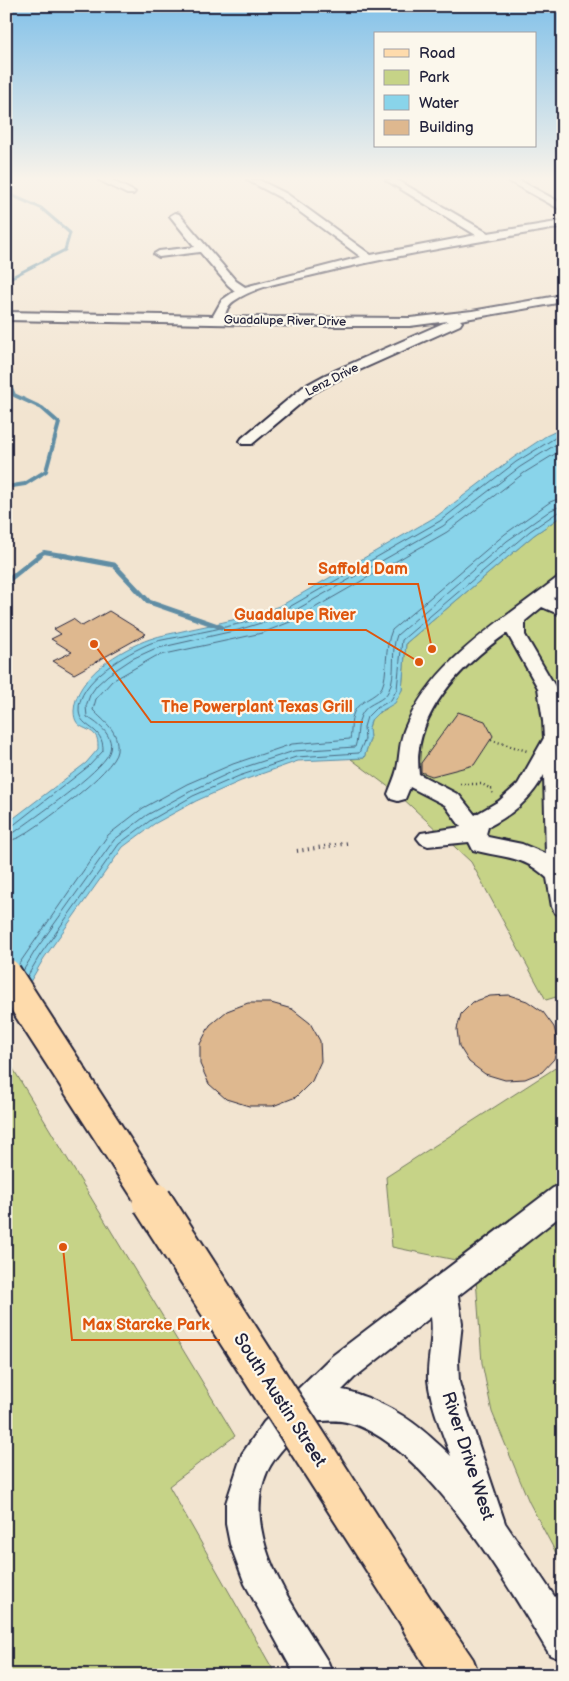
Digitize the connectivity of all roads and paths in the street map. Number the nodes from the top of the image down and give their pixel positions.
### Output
1 (210, 258) edge
2 (368, 258) edge
3 (244, 292) junction
4 (563, 298) edge
5 (472, 315) junction
6 (6, 316) edge
7 (218, 320) junction
8 (410, 322) junction
9 (428, 336) junction
10 (247, 441) dead end
11 (563, 582) edge
12 (541, 599) junction
13 (563, 611) edge
14 (516, 619) junction
15 (554, 737) junction
16 (491, 740) dead end
17 (545, 756) junction
18 (456, 784) dead end
19 (491, 817) junction
20 (475, 834) junction
21 (428, 838) dead end
22 (349, 843) dead end
23 (297, 851) dead end
24 (557, 875) junction
25 (563, 908) edge
26 (6, 974) edge
27 (563, 1197) edge
28 (443, 1290) junction
29 (302, 1407) junction
30 (493, 1533) junction
31 (563, 1642) edge
32 (315, 1675) edge
33 (457, 1675) edge

1 - 3 street
2 - 3 street
3 - 7 street
4 - 5 street, Guadalupe River Drive
5 - 8 street, Guadalupe River Drive
5 - 9 street, Lenz Drive
6 - 7 street, Guadalupe River Drive
7 - 8 street, Guadalupe River Drive
8 - 9 street
9 - 10 street, Lenz Drive
11 - 12 street
12 - 13 street
12 - 14 street
14 - 15 street
14 - 20 street
15 - 17 street
15 - 24 street
16 - 17 path
17 - 19 street
18 - 19 path
19 - 20 street
20 - 21 street
20 - 24 street
22 - 23 path
24 - 25 street
26 - 33 main road, South Austin Street, bridge
27 - 28 street
28 - 29 street
28 - 30 street, River Drive West
29 - 30 street
29 - 32 street
30 - 31 street

